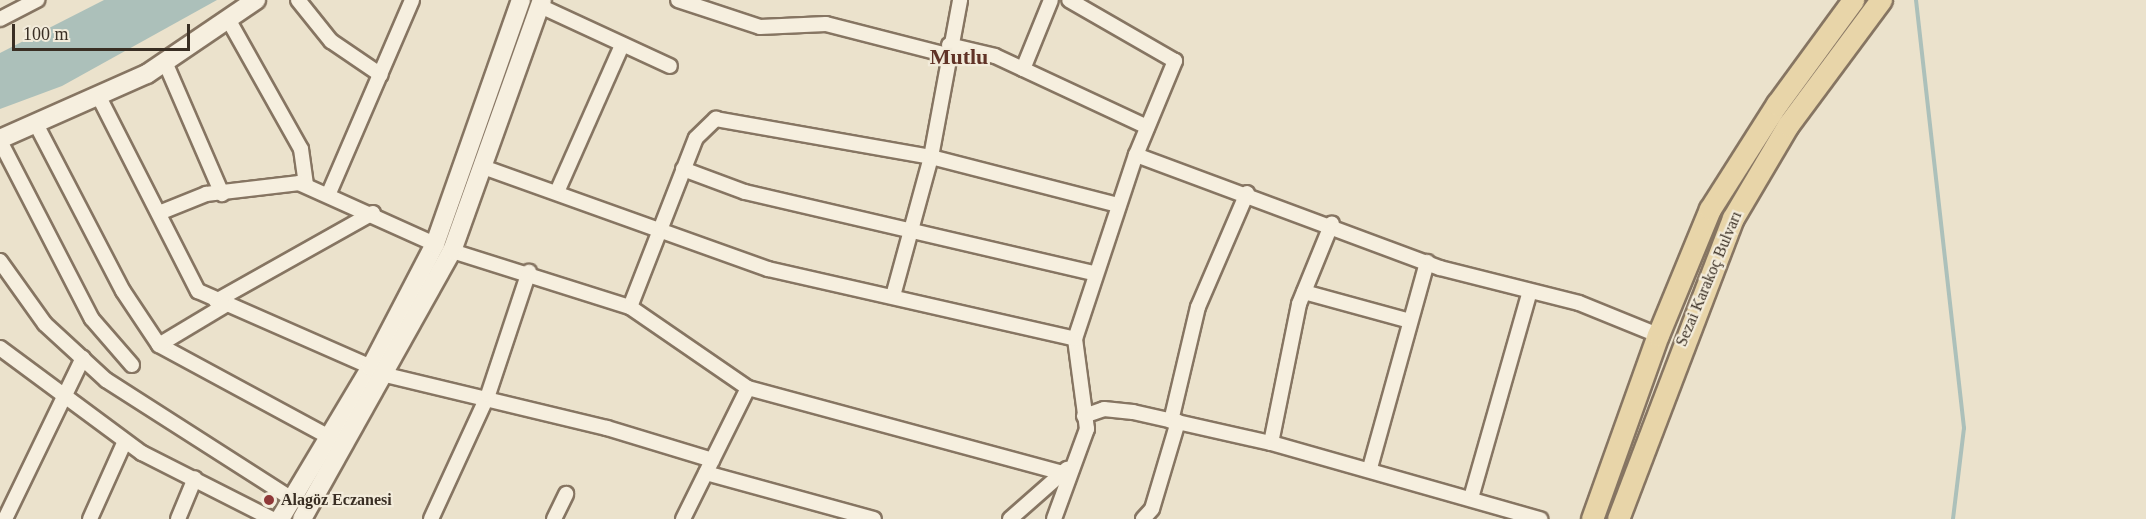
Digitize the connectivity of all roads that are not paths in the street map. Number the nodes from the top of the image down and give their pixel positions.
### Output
1 (37, 0) edge
2 (256, 0) edge
3 (298, 0) edge
4 (412, 0) edge
5 (521, 0) edge
6 (678, 0) edge
7 (960, 0) edge
8 (1051, 0) edge
9 (1069, 0) edge
10 (1853, 0) edge
11 (1881, 0) edge
12 (541, 3) edge
13 (13, 6) edge
14 (0, 19) edge
15 (228, 19) junction
16 (622, 45) junction
17 (948, 50) junction
18 (165, 62) junction
19 (670, 66) dead end
20 (1023, 69) junction
21 (381, 75) junction
22 (99, 97) junction
23 (36, 124) junction
24 (1147, 127) junction
25 (0, 140) edge
26 (1136, 155) junction
27 (931, 157) junction
28 (483, 167) junction
29 (683, 169) junction
30 (306, 185) junction
31 (557, 192) junction
32 (329, 193) junction
33 (1247, 193) junction
34 (222, 194) junction
35 (1118, 205) junction
36 (159, 213) junction
37 (373, 213) junction
38 (1332, 224) junction
39 (911, 229) junction
40 (657, 233) junction
41 (443, 248) junction
42 (0, 261) edge
43 (1426, 262) junction
44 (529, 272) junction
45 (1094, 273) junction
46 (1530, 291) junction
47 (1304, 292) junction
48 (893, 296) junction
49 (220, 304) junction
50 (630, 307) junction
51 (1410, 321) junction
52 (1658, 335) junction
53 (1075, 339) junction
54 (159, 345) junction
55 (0, 348) edge
56 (83, 358) junction
57 (132, 365) dead end
58 (379, 371) junction
59 (748, 388) junction
60 (62, 395) junction
61 (486, 400) junction
62 (1084, 416) junction
63 (1175, 421) junction
64 (331, 438) junction
65 (125, 441) junction
66 (1271, 443) junction
67 (1075, 462) junction
68 (709, 467) junction
69 (1370, 468) junction
70 (1064, 473) junction
71 (195, 478) junction
72 (566, 494) dead end
73 (1471, 498) junction
74 (292, 499) junction
75 (5, 519) edge
76 (90, 519) edge
77 (178, 519) edge
78 (272, 519) edge
79 (280, 519) edge
80 (302, 519) edge
81 (431, 519) edge
82 (554, 519) edge
83 (683, 519) edge
84 (874, 519) edge
85 (1010, 519) edge
86 (1054, 519) edge
87 (1143, 519) edge
88 (1540, 519) edge
89 (1592, 519) edge
90 (1618, 519) edge

1 - 13 street
2 - 15 main road
3 - 21 street
4 - 21 street
5 - 41 main road
6 - 17 street
7 - 17 street
8 - 20 street
9 - 24 street
10 - 52 main road
11 - 90 main road, Sezai Karakoç Bulvarı
12 - 16 street
12 - 28 main road
13 - 14 street
15 - 18 main road
15 - 30 street
16 - 19 street
16 - 31 street
17 - 20 street
17 - 27 street
18 - 22 main road
18 - 34 street
20 - 24 street
21 - 32 street
22 - 23 main road
22 - 36 street
23 - 25 main road
23 - 54 street
24 - 26 street
25 - 57 street
26 - 33 street
26 - 35 street
27 - 29 street
27 - 35 street
27 - 39 street
28 - 31 street
28 - 41 main road
29 - 39 street
29 - 40 street
30 - 32 street
30 - 34 street
31 - 40 street
32 - 37 street
33 - 38 street
33 - 63 street
34 - 36 street
35 - 45 street
36 - 49 street
37 - 41 street
37 - 49 street
38 - 43 street
38 - 47 street
39 - 45 street
39 - 48 street
40 - 48 street
40 - 50 street
41 - 44 street
41 - 58 main road
42 - 56 street
43 - 46 street
43 - 51 street
44 - 50 street
44 - 61 street
45 - 53 street
46 - 52 street
46 - 73 street
47 - 51 street
47 - 66 street
48 - 53 street
49 - 54 street
49 - 58 street
50 - 59 street
51 - 69 street
52 - 89 main road
53 - 62 street
54 - 64 street
55 - 60 street
56 - 60 street
56 - 74 street
58 - 61 street
58 - 64 main road
58 - 80 main road
59 - 68 street
59 - 70 street
60 - 65 street
60 - 75 street
61 - 68 street
61 - 81 street
62 - 63 street
62 - 67 street
63 - 66 street
63 - 87 street
64 - 74 main road
65 - 71 street
65 - 76 street
66 - 69 street
67 - 70 street
67 - 86 street
68 - 83 street
68 - 84 street
69 - 73 street
70 - 85 street
71 - 77 street
71 - 78 street
72 - 82 street
73 - 88 street
74 - 79 main road

